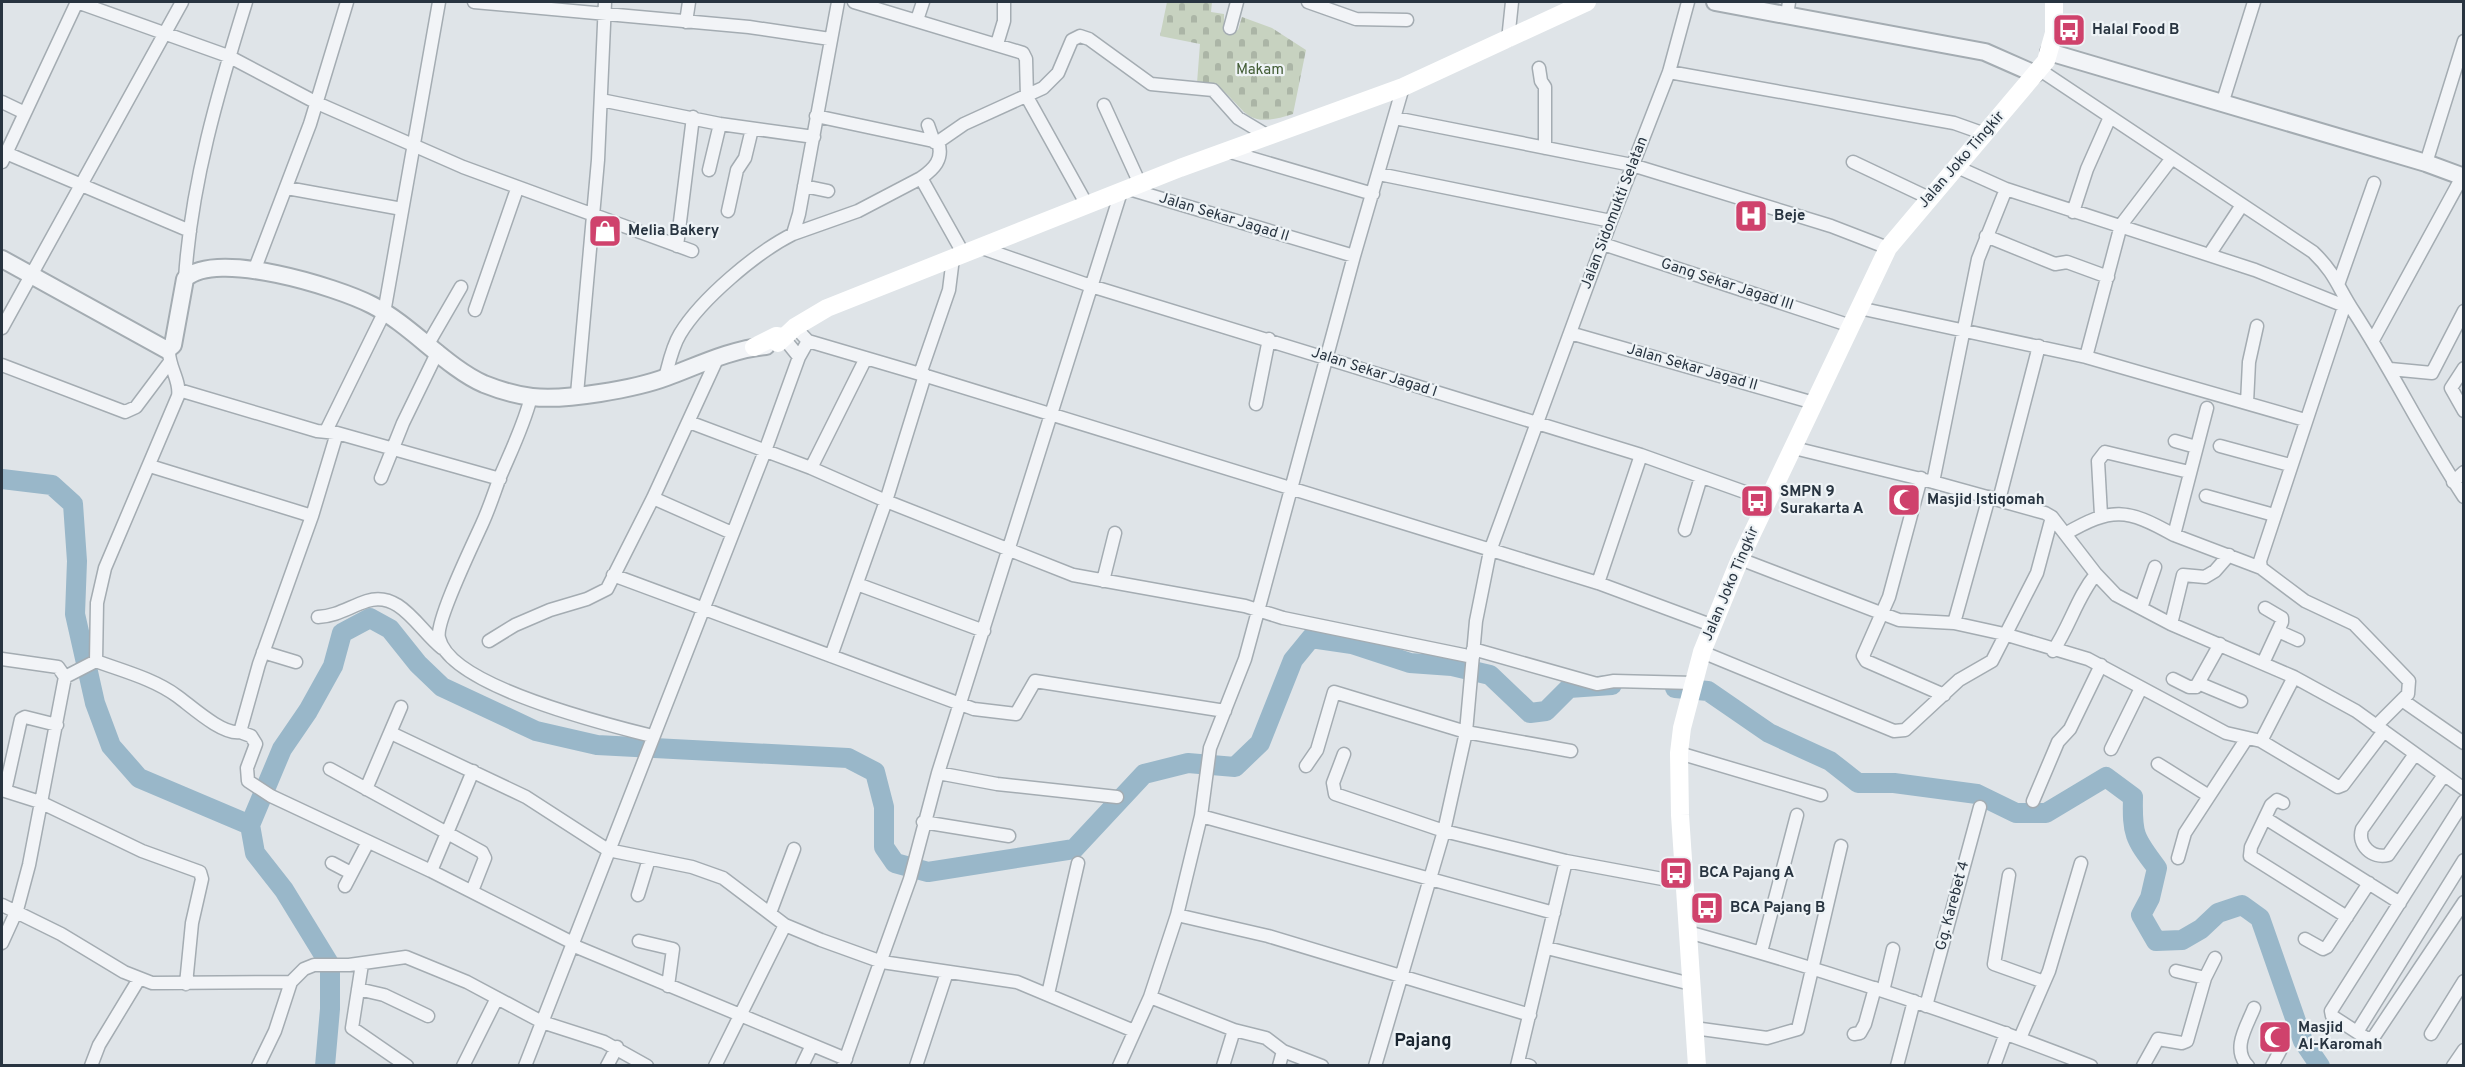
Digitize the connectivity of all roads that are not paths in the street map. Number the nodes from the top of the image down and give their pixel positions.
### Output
1 (77, 2) edge
2 (182, 2) edge
3 (246, 2) edge
4 (347, 2) edge
5 (439, 2) edge
6 (474, 2) edge
7 (605, 2) edge
8 (689, 2) edge
9 (838, 2) edge
10 (854, 2) edge
11 (923, 2) edge
12 (1004, 2) edge
13 (1237, 2) edge
14 (1308, 2) edge
15 (1512, 2) edge
16 (1587, 2) edge
17 (1688, 2) edge
18 (1715, 2) edge
19 (2054, 2) edge
20 (2254, 2) edge
21 (1788, 8) edge
22 (604, 16) junction
23 (917, 20) junction
24 (1407, 20) dead end
25 (686, 22) junction
26 (1230, 28) dead end
27 (165, 33) junction
28 (830, 39) junction
29 (1508, 39) junction
30 (2463, 41) edge
31 (997, 44) junction
32 (2049, 52) junction
33 (228, 56) junction
34 (1539, 68) dead end
35 (1669, 72) junction
36 (2037, 72) junction
37 (1403, 87) junction
38 (1380, 96) junction
39 (1026, 97) junction
40 (601, 100) junction
41 (2, 102) edge
42 (317, 103) junction
43 (2222, 104) junction
44 (1104, 105) dead end
45 (26, 113) junction
46 (1396, 114) junction
47 (816, 116) junction
48 (693, 117) junction
49 (2110, 117) junction
50 (720, 124) junction
51 (928, 125) dead end
52 (752, 129) junction
53 (1985, 134) junction
54 (1268, 136) junction
55 (813, 137) junction
56 (936, 142) junction
57 (414, 147) junction
58 (1545, 148) junction
59 (1227, 151) junction
60 (4, 157) edge
61 (2172, 158) junction
62 (1853, 162) dead end
63 (2426, 163) junction
64 (1632, 165) junction
65 (1957, 167) junction
66 (709, 170) dead end
67 (1379, 174) junction
68 (2463, 177) edge
69 (921, 178) junction
70 (82, 183) junction
71 (2374, 183) dead end
72 (804, 186) junction
73 (286, 188) junction
74 (517, 189) junction
75 (2006, 189) junction
76 (828, 190) dead end
77 (1373, 194) junction
78 (1122, 195) junction
79 (1929, 198) junction
80 (2242, 204) junction
81 (1087, 205) junction
82 (402, 209) junction
83 (728, 211) dead end
84 (2073, 212) junction
85 (594, 214) junction
86 (1611, 221) junction
87 (2121, 225) junction
88 (190, 231) junction
89 (793, 234) junction
90 (1986, 236) junction
91 (1603, 244) junction
92 (677, 246) junction
93 (1888, 248) junction
94 (692, 252) dead end
95 (965, 253) junction
96 (2209, 255) junction
97 (1354, 256) junction
98 (2, 259) edge
99 (254, 271) junction
100 (32, 276) junction
101 (2108, 277) junction
102 (185, 279) junction
103 (2339, 282) junction
104 (1091, 286) junction
105 (461, 287) dead end
106 (1859, 308) junction
107 (2348, 308) junction
108 (475, 310) dead end
109 (2463, 311) edge
110 (384, 312) junction
111 (1851, 326) junction
112 (2257, 326) dead end
113 (2, 328) edge
114 (1963, 332) junction
115 (1570, 333) junction
116 (785, 336) junction
117 (1269, 339) junction
118 (2373, 340) junction
119 (808, 341) junction
120 (2039, 346) junction
121 (433, 347) junction
122 (754, 347) joint
123 (169, 356) junction
124 (799, 357) junction
125 (1326, 357) junction
126 (2086, 357) junction
127 (866, 358) junction
128 (717, 359) junction
129 (2, 364) edge
130 (2463, 368) edge
131 (2390, 369) junction
132 (923, 374) junction
133 (665, 378) junction
134 (179, 390) junction
135 (577, 394) junction
136 (531, 397) junction
137 (1815, 403) junction
138 (2247, 403) junction
139 (1256, 404) dead end
140 (2207, 408) dead end
141 (2463, 411) edge
142 (1049, 415) junction
143 (2305, 420) junction
144 (689, 422) junction
145 (1537, 423) junction
146 (331, 432) junction
147 (2175, 441) dead end
148 (2220, 446) dead end
149 (2196, 447) junction
150 (1794, 448) junction
151 (392, 449) junction
152 (765, 451) junction
153 (1641, 455) junction
154 (2290, 465) junction
155 (150, 466) junction
156 (811, 468) junction
157 (2189, 471) junction
158 (2463, 472) edge
159 (1701, 477) junction
160 (381, 478) dead end
161 (500, 479) junction
162 (1927, 480) junction
163 (2453, 482) junction
164 (1291, 490) junction
165 (2206, 496) dead end
166 (2463, 497) edge
167 (653, 498) junction
168 (1994, 498) junction
169 (1767, 500) junction
170 (886, 501) junction
171 (2101, 515) junction
172 (2274, 515) junction
173 (312, 516) junction
174 (2052, 517) junction
175 (1685, 530) dead end
176 (732, 532) junction
177 (1115, 533) dead end
178 (2065, 534) junction
179 (2174, 535) junction
180 (1009, 548) junction
181 (1490, 551) junction
182 (2229, 555) junction
183 (1740, 559) junction
184 (2155, 567) dead end
185 (2261, 568) junction
186 (2096, 574) junction
187 (613, 575) junction
188 (1103, 581) junction
189 (1598, 583) junction
190 (857, 584) junction
191 (703, 607) junction
192 (2141, 608) junction
193 (2265, 608) dead end
194 (1258, 611) junction
195 (1881, 613) junction
196 (318, 617) dead end
197 (1954, 623) junction
198 (2171, 624) junction
199 (1712, 625) junction
200 (984, 631) junction
201 (2278, 631) junction
202 (2004, 634) junction
203 (489, 640) dead end
204 (2298, 640) dead end
205 (2220, 645) junction
206 (443, 649) junction
207 (2053, 651) junction
208 (263, 652) junction
209 (1702, 652) junction
210 (831, 656) junction
211 (1473, 658) junction
212 (2, 659) edge
213 (95, 662) junction
214 (296, 662) dead end
215 (2263, 663) junction
216 (2101, 665) junction
217 (68, 676) junction
218 (2294, 677) junction
219 (2173, 679) dead end
220 (2198, 683) junction
221 (1694, 685) junction
222 (2141, 688) junction
223 (1944, 695) junction
224 (2402, 700) junction
225 (2241, 701) dead end
226 (961, 706) junction
227 (401, 707) dead end
228 (1225, 711) junction
229 (57, 725) junction
230 (2380, 729) junction
231 (240, 732) junction
232 (1466, 732) junction
233 (391, 733) junction
234 (651, 738) junction
235 (2247, 738) junction
236 (2261, 741) junction
237 (2463, 743) edge
238 (8, 749) edge
239 (2111, 749) dead end
240 (1571, 751) dead end
241 (1678, 753) junction
242 (1344, 754) dead end
243 (2415, 754) junction
244 (2158, 764) dead end
245 (1306, 766) dead end
246 (330, 769) dead end
247 (473, 771) junction
248 (938, 773) junction
249 (2444, 775) junction
250 (366, 789) junction
251 (2463, 789) edge
252 (3, 790) edge
253 (1821, 795) dead end
254 (2209, 796) junction
255 (1117, 797) dead end
256 (2033, 801) dead end
257 (2463, 801) edge
258 (40, 802) junction
259 (2283, 803) dead end
260 (1980, 807) dead end
261 (1797, 815) dead end
262 (1201, 816) junction
263 (2265, 818) junction
264 (923, 822) junction
265 (1444, 831) junction
266 (447, 834) junction
267 (1009, 836) dead end
268 (368, 842) junction
269 (1841, 846) dead end
270 (794, 849) dead end
271 (608, 850) junction
272 (2178, 858) dead end
273 (649, 859) junction
274 (2463, 860) edge
275 (1566, 861) junction
276 (332, 863) dead end
277 (1078, 863) dead end
278 (2081, 863) dead end
279 (431, 871) junction
280 (351, 873) junction
281 (2009, 875) dead end
282 (1430, 878) junction
283 (1684, 883) junction
284 (2369, 883) junction
285 (345, 886) dead end
286 (472, 891) junction
287 (638, 895) dead end
288 (2463, 902) edge
289 (2400, 903) junction
290 (2, 905) edge
291 (16, 910) junction
292 (770, 913) junction
293 (1554, 913) junction
294 (1177, 915) junction
295 (2347, 917) junction
296 (785, 925) junction
297 (1688, 932) junction
298 (2305, 939) dead end
299 (639, 941) dead end
300 (2, 943) edge
301 (572, 944) junction
302 (1547, 948) junction
303 (1893, 949) dead end
304 (1761, 952) junction
305 (2215, 958) dead end
306 (882, 962) junction
307 (356, 964) junction
308 (1811, 967) junction
309 (2176, 970) dead end
310 (947, 972) junction
311 (1401, 977) junction
312 (2205, 978) junction
313 (139, 979) junction
314 (2463, 981) edge
315 (291, 982) junction
316 (2044, 982) junction
317 (186, 984) junction
318 (1691, 984) junction
319 (668, 986) junction
320 (358, 989) junction
321 (1879, 989) junction
322 (1048, 994) junction
323 (1150, 997) junction
324 (497, 998) junction
325 (1914, 1001) junction
326 (1926, 1006) junction
327 (2254, 1008) dead end
328 (1530, 1015) junction
329 (428, 1016) dead end
330 (740, 1016) junction
331 (542, 1022) junction
332 (1694, 1028) junction
333 (1234, 1030) junction
334 (1134, 1031) junction
335 (2357, 1032) junction
336 (2006, 1033) junction
337 (1854, 1034) dead end
338 (2431, 1034) dead end
339 (2020, 1038) junction
340 (812, 1045) junction
341 (617, 1047) junction
342 (2281, 1049) dead end
343 (2463, 1050) edge
344 (1283, 1051) junction
345 (844, 1062) edge
346 (1521, 1064) edge
347 (91, 1065) edge
348 (258, 1065) edge
349 (407, 1065) edge
350 (463, 1065) edge
351 (525, 1065) edge
352 (607, 1065) edge
353 (647, 1065) edge
354 (715, 1065) edge
355 (802, 1065) edge
356 (916, 1065) edge
357 (1119, 1065) edge
358 (1223, 1065) edge
359 (1280, 1065) edge
360 (1322, 1065) edge
361 (1375, 1065) edge
362 (1697, 1065) edge
363 (1897, 1065) edge
364 (1994, 1065) edge
365 (2091, 1065) edge
366 (2143, 1065) edge
367 (2248, 1065) edge
368 (2272, 1065) edge
369 (2453, 1065) edge

1 - 27 street
1 - 45 street
2 - 27 street
3 - 33 street
4 - 42 street
5 - 57 street
6 - 22 street
7 - 22 street
8 - 25 street
9 - 28 street
10 - 23 street
11 - 23 street
12 - 31 street
13 - 26 street
14 - 24 street
15 - 29 street
16 - 29 main road
17 - 35 street, Jalan Sidomukti Selatan
18 - 21 street
19 - 32 main road, Jalan Joko Tingkir
20 - 43 street
21 - 36 street
22 - 25 street
22 - 40 street
23 - 31 street
25 - 28 street
27 - 33 street
27 - 70 street
28 - 47 street
29 - 37 main road
30 - 63 street
31 - 39 street
32 - 36 main road, Jalan Joko Tingkir
32 - 43 street
33 - 42 street
33 - 88 street
34 - 58 street
35 - 53 street
35 - 64 street, Jalan Sidomukti Selatan
36 - 49 street
36 - 53 main road, Jalan Joko Tingkir
37 - 38 main road
37 - 46 street
38 - 46 street
38 - 54 main road
39 - 54 street
39 - 56 street
39 - 81 street
40 - 48 street
40 - 85 street
41 - 45 street
42 - 57 street
42 - 73 street
43 - 63 street
44 - 78 street
45 - 60 street
46 - 58 street
46 - 67 street
47 - 55 street
47 - 56 street
48 - 50 street
48 - 92 street
49 - 61 street
49 - 84 street
50 - 52 street
50 - 66 street
51 - 56 street
52 - 55 street
52 - 83 street
53 - 65 main road, Jalan Joko Tingkir
54 - 59 main road
55 - 72 street
56 - 69 street
57 - 74 street
57 - 82 street
58 - 64 street
59 - 77 street
59 - 78 main road
60 - 70 street
61 - 80 street
61 - 87 street
62 - 79 street
63 - 68 street
64 - 86 street, Jalan Sidomukti Selatan
64 - 93 street
65 - 75 street
65 - 79 main road, Jalan Joko Tingkir
67 - 77 street
67 - 86 street
68 - 118 street
69 - 89 street
69 - 95 street
70 - 88 street
70 - 100 street
71 - 103 street
72 - 76 street
72 - 89 street
73 - 82 street
73 - 99 street
74 - 85 street
74 - 108 street
75 - 84 street
75 - 90 street
77 - 97 street
78 - 81 main road
78 - 97 street, Jalan Sekar Jagad II
78 - 104 street
79 - 93 main road, Jalan Joko Tingkir
80 - 96 street
80 - 103 street
81 - 95 main road
82 - 110 street
84 - 87 street
85 - 92 street
85 - 135 street
86 - 91 street, Jalan Sidomukti Selatan
87 - 96 street
87 - 101 street
88 - 102 street
89 - 133 street
90 - 101 street
90 - 114 street
91 - 111 street, Gang Sekar Jagad III
91 - 115 street, Jalan Sidomukti Selatan
92 - 94 street
93 - 106 main road, Jalan Joko Tingkir
95 - 104 street, Jalan Sekar Jagad I
95 - 116 main road
95 - 132 street
96 - 107 street
97 - 125 street
98 - 100 street
99 - 102 street
99 - 110 street
100 - 113 street
100 - 123 street
101 - 126 street
102 - 123 street
103 - 107 street
104 - 117 street, Jalan Sekar Jagad I
104 - 142 street
105 - 121 street
106 - 111 main road, Jalan Joko Tingkir
106 - 114 street
107 - 118 street
107 - 143 street
109 - 131 street
110 - 121 street
110 - 146 street
111 - 137 main road, Jalan Joko Tingkir
112 - 138 street
114 - 120 street
114 - 162 street
115 - 137 street, Jalan Sekar Jagad II
115 - 145 street, Jalan Sidomukti Selatan
116 - 119 street
116 - 122 main road
116 - 124 street
117 - 125 street, Jalan Sekar Jagad I
117 - 139 street
118 - 131 street
119 - 124 street
119 - 127 street
120 - 126 street
120 - 168 street
121 - 136 street
121 - 151 street
122 - 128 street
123 - 129 street
123 - 134 street
124 - 152 street
125 - 145 street, Jalan Sekar Jagad I
125 - 164 street
126 - 138 street
127 - 132 street
127 - 156 street
128 - 133 street
128 - 144 street
130 - 141 street
131 - 163 street
132 - 142 street
132 - 170 street
133 - 135 street
134 - 146 street
134 - 155 street
135 - 136 street
136 - 161 street
137 - 150 main road, Jalan Joko Tingkir
138 - 143 street
140 - 149 street
142 - 164 street
142 - 180 street
143 - 154 street
144 - 152 street
144 - 167 street
145 - 153 street, Jalan Sekar Jagad I
145 - 181 street, Jalan Sidomukti Selatan
146 - 151 street
146 - 173 street
147 - 149 street
148 - 154 street
149 - 157 street
150 - 162 street
150 - 169 main road, Jalan Joko Tingkir
151 - 160 street
151 - 161 street
152 - 156 street
152 - 176 street
153 - 159 street, Jalan Sekar Jagad I
153 - 189 street
154 - 172 street
155 - 173 street
155 - 213 street
156 - 170 street
157 - 171 street
157 - 179 street
158 - 163 street
159 - 169 street, Jalan Sekar Jagad I
159 - 175 street
161 - 206 street
162 - 168 street
162 - 195 street
163 - 166 street
164 - 181 street
164 - 194 street
165 - 172 street
167 - 176 street
167 - 187 street
168 - 174 street
168 - 197 street
169 - 183 main road, Jalan Joko Tingkir
170 - 180 street
170 - 190 street
171 - 178 street
171 - 179 street
172 - 185 street
173 - 208 street
174 - 178 street
174 - 202 street
176 - 191 street
177 - 188 street
178 - 186 street
179 - 182 street
180 - 188 street
180 - 200 street
181 - 189 street
181 - 211 street, Jalan Sidomukti Selatan
182 - 185 street
182 - 198 street
183 - 195 street
183 - 199 main road, Jalan Joko Tingkir
184 - 192 street
185 - 224 street
186 - 192 street
186 - 207 street
187 - 191 street
187 - 203 street
188 - 194 street
189 - 199 street
190 - 200 street
190 - 210 street
191 - 210 street
191 - 234 street
192 - 198 street
193 - 201 street
194 - 211 street
194 - 228 street
195 - 197 street
195 - 223 street
196 - 206 street
197 - 202 street
198 - 205 street
199 - 209 main road, Jalan Joko Tingkir
200 - 226 street
201 - 204 street
201 - 215 street
202 - 207 street
202 - 223 street
205 - 215 street
205 - 220 street
206 - 234 street
207 - 216 street
208 - 214 street
208 - 231 street
209 - 221 main road, Jalan Joko Tingkir
209 - 223 street
210 - 226 street
211 - 221 street
211 - 232 street, Jalan Sidomukti Selatan
212 - 217 street
213 - 217 street
213 - 231 street
215 - 218 street
216 - 222 street
216 - 256 street
217 - 229 street
218 - 230 street
218 - 236 street
219 - 220 street
220 - 225 street
221 - 241 main road, Jalan Joko Tingkir
222 - 235 street
222 - 239 street
224 - 230 street
224 - 237 street
226 - 228 street
226 - 248 street
227 - 233 street
228 - 262 street
229 - 238 street
229 - 258 street
230 - 236 street
230 - 243 street
231 - 268 street
232 - 240 street
232 - 245 street
232 - 265 street, Jalan Sidomukti Selatan
233 - 247 street
233 - 250 street
234 - 271 street
235 - 236 street
235 - 254 street
238 - 252 street
241 - 253 street
241 - 283 main road, Jalan Joko Tingkir
242 - 265 street
243 - 249 street
243 - 249 street
244 - 254 street
246 - 250 street
247 - 266 street
247 - 271 street
248 - 255 street
248 - 264 street
249 - 251 street
250 - 266 street
252 - 258 street
254 - 272 street
257 - 289 street
258 - 291 street
258 - 317 street
259 - 263 street
260 - 326 street, Gg. Karebet 4
261 - 304 street
262 - 282 street
262 - 294 street
263 - 284 street
263 - 295 street
264 - 267 street
264 - 306 street
265 - 275 street
265 - 282 street, Jalan Sidomukti Selatan
266 - 279 street
266 - 286 street
268 - 279 street
268 - 280 street
269 - 308 street
270 - 292 street
271 - 273 street
271 - 301 street
273 - 287 street
273 - 292 street
274 - 335 street
275 - 283 street
275 - 293 street
276 - 280 street
277 - 322 street
278 - 316 street
279 - 286 street
280 - 285 street
281 - 316 street
282 - 293 street
282 - 311 street, Jalan Sidomukti Selatan
283 - 297 main road, Jalan Joko Tingkir
284 - 289 street
284 - 295 street
286 - 301 street
288 - 335 street
289 - 335 street
290 - 291 street
291 - 300 street
291 - 313 street
292 - 296 street
293 - 302 street
294 - 311 street
294 - 323 street
295 - 298 street
296 - 306 street
296 - 330 street
297 - 304 street
297 - 318 main road, Jalan Joko Tingkir
299 - 319 street
301 - 319 street
301 - 331 street
302 - 318 street
302 - 328 street
303 - 321 street
304 - 308 street
305 - 312 street
306 - 310 street
306 - 345 street
307 - 315 street
307 - 320 street
307 - 324 street
308 - 321 street
308 - 332 street
309 - 312 street
310 - 322 street
310 - 356 street
311 - 328 street
311 - 361 street, Jalan Sidomukti Selatan
312 - 366 street
313 - 317 street
313 - 347 street
314 - 338 street
315 - 317 street
315 - 348 street
316 - 339 street
318 - 332 main road, Jalan Joko Tingkir
319 - 330 street
320 - 329 street
320 - 349 street
321 - 325 street
321 - 337 street
322 - 334 street
323 - 333 street
323 - 334 street
324 - 331 street
324 - 350 street
325 - 326 street
325 - 363 street
326 - 336 street
327 - 367 street
328 - 346 street
330 - 340 street
330 - 354 street
331 - 341 street
331 - 351 street
332 - 362 main road, Jalan Joko Tingkir
333 - 344 street
333 - 358 street
334 - 357 street
336 - 339 street
336 - 364 street
339 - 365 street
340 - 345 street
340 - 355 street
341 - 352 street
341 - 353 street
342 - 368 street
343 - 369 street
344 - 359 street
344 - 360 street

